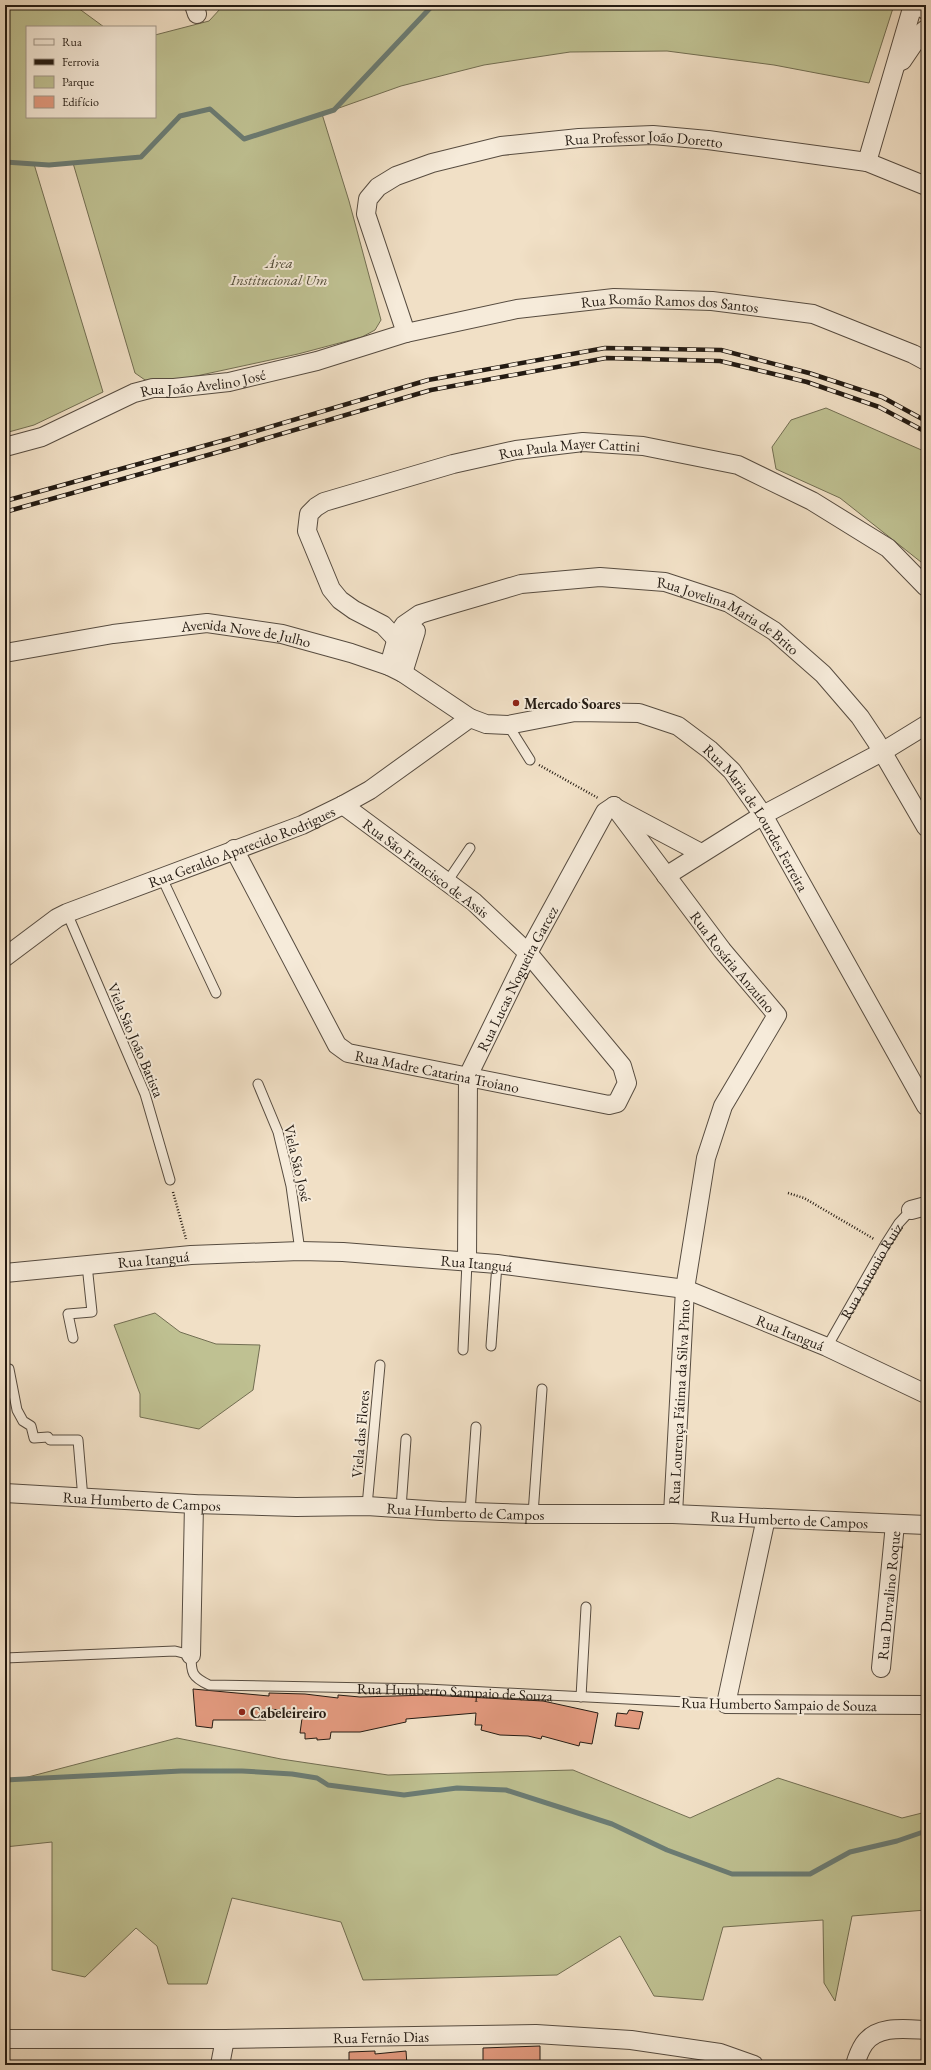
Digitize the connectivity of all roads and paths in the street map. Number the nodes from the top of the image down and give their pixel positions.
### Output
1 (913, 5) edge
2 (924, 5) edge
3 (926, 8) edge
4 (926, 29) edge
5 (890, 80) junction
6 (867, 162) junction
7 (926, 186) edge
8 (406, 333) junction
9 (926, 361) edge
10 (5, 447) edge
11 (926, 588) edge
12 (443, 606) junction
13 (420, 614) junction
14 (366, 615) junction
15 (414, 634) junction
16 (397, 640) junction
17 (5, 653) edge
18 (396, 669) junction
19 (470, 718) junction
20 (508, 725) junction
21 (926, 725) edge
22 (882, 752) junction
23 (530, 760) joint
24 (342, 805) junction
25 (614, 806) junction
26 (763, 815) junction
27 (926, 827) edge
28 (470, 848) dead end
29 (234, 849) junction
30 (701, 853) junction
31 (161, 876) junction
32 (666, 876) junction
33 (447, 882) junction
34 (67, 913) junction
35 (528, 953) junction
36 (5, 957) edge
37 (216, 993) dead end
38 (468, 1076) junction
39 (258, 1084) dead end
40 (617, 1103) joint
41 (926, 1106) edge
42 (170, 1180) joint
43 (788, 1193) dead end
44 (919, 1208) edge
45 (885, 1245) junction
46 (300, 1251) junction
47 (191, 1254) junction
48 (468, 1262) junction
49 (497, 1264) junction
50 (87, 1265) junction
51 (5, 1273) edge
52 (685, 1289) junction
53 (73, 1338) dead end
54 (491, 1346) dead end
55 (827, 1347) junction
56 (463, 1350) dead end
57 (380, 1365) dead end
58 (5, 1369) edge
59 (542, 1389) dead end
60 (926, 1394) edge
61 (476, 1427) dead end
62 (406, 1439) dead end
63 (5, 1493) edge
64 (83, 1499) junction
65 (194, 1504) junction
66 (367, 1506) junction
67 (401, 1508) junction
68 (470, 1512) junction
69 (533, 1514) junction
70 (673, 1514) junction
71 (766, 1518) junction
72 (895, 1524) junction
73 (926, 1525) edge
74 (586, 1607) dead end
75 (191, 1655) junction
76 (5, 1658) edge
77 (881, 1668) dead end
78 (581, 1697) junction
79 (726, 1704) junction
80 (926, 1705) edge
81 (926, 2030) edge
82 (5, 2039) edge
83 (225, 2040) junction
84 (856, 2064) edge
85 (220, 2065) edge
86 (754, 2065) edge

1 - 5 street
2 - 3 street
4 - 5 street
5 - 6 street
6 - 7 street, Rua Professor João Doretto
6 - 8 street, Rua Professor João Doretto
8 - 9 street, Rua Romão Ramos dos Santos
8 - 10 street, Rua João Avelino José
11 - 14 street, Rua Paula Mayer Cattini
12 - 13 street, Rua Jovelina Maria de Brito
12 - 15 street, Rua Jovelina Maria de Brito
12 - 22 street, Rua Jovelina Maria de Brito
13 - 14 street, Rua Paula Mayer Cattini
13 - 16 street, Rua Jovelina Maria de Brito
14 - 16 street, Rua Paula Mayer Cattini
15 - 16 street
15 - 18 street, Rua Jovelina Maria de Brito
16 - 18 street, Rua Jovelina Maria de Brito
17 - 18 street, Avenida Nove de Julho
18 - 19 street, Avenida Nove de Julho
19 - 20 street, Rua Maria de Lourdes Ferreira
19 - 24 street, Rua Geraldo Aparecido Rodrigues
20 - 23 lane
20 - 26 street, Rua Maria de Lourdes Ferreira
21 - 22 street
22 - 26 street
22 - 27 street, Rua Jovelina Maria de Brito
23 - 25 path
24 - 29 street, Rua Geraldo Aparecido Rodrigues
24 - 33 street, Rua São Francisco de Assis
25 - 30 street
25 - 32 street, Rua Rosária Anzuíno
25 - 35 street, Rua Lucas Nogueira Garcez
26 - 30 street
26 - 41 street, Rua Maria de Lourdes Ferreira
28 - 33 lane
29 - 31 street, Rua Geraldo Aparecido Rodrigues
29 - 38 street, Rua Madre Catarina Troiano
30 - 32 street
31 - 34 street, Rua Geraldo Aparecido Rodrigues
31 - 37 lane
32 - 52 street, Rua Rosária Anzuíno
33 - 35 street, Rua São Francisco de Assis
34 - 36 street, Rua Geraldo Aparecido Rodrigues
34 - 42 lane, Viela São João Batista
35 - 38 street, Rua Lucas Nogueira Garcez
35 - 40 street, Rua São Francisco de Assis
38 - 40 street, Rua Madre Catarina Troiano
38 - 48 street, Rua Lucas Nogueira Garcez
39 - 46 lane, Viela São José
42 - 47 path
43 - 45 path
44 - 45 lane, Rua Antonio Ruiz
45 - 55 lane, Rua Antonio Ruiz
46 - 47 street, Rua Itanguá
46 - 48 street, Rua Itanguá
47 - 50 street, Rua Itanguá
48 - 49 street, Rua Itanguá
48 - 56 lane
49 - 52 street, Rua Itanguá
49 - 54 lane
50 - 51 street, Rua Itanguá
50 - 53 lane
52 - 55 street, Rua Itanguá
52 - 70 street, Rua Lourença Fátima da Silva Pinto
55 - 60 street, Rua Itanguá
57 - 66 lane, Viela das Flores
58 - 64 lane
59 - 69 lane
61 - 68 lane
62 - 67 lane
63 - 64 street, Rua Humberto de Campos
64 - 65 street, Rua Humberto de Campos
65 - 66 street, Rua Humberto de Campos
65 - 75 street
66 - 67 street, Rua Humberto de Campos
67 - 68 street, Rua Humberto de Campos
68 - 69 street, Rua Humberto de Campos
69 - 70 street, Rua Humberto de Campos
70 - 71 street, Rua Humberto de Campos
71 - 72 street, Rua Humberto de Campos
71 - 79 street
72 - 73 street, Rua Humberto de Campos
72 - 77 street, Rua Durvalino Roque
74 - 78 lane
75 - 76 lane
75 - 78 lane, Rua Humberto Sampaio de Souza
78 - 79 lane, Rua Humberto Sampaio de Souza
79 - 80 street, Rua Humberto Sampaio de Souza
81 - 84 street
82 - 83 street, Rua Fernão Dias
83 - 85 street
83 - 86 street, Rua Fernão Dias

